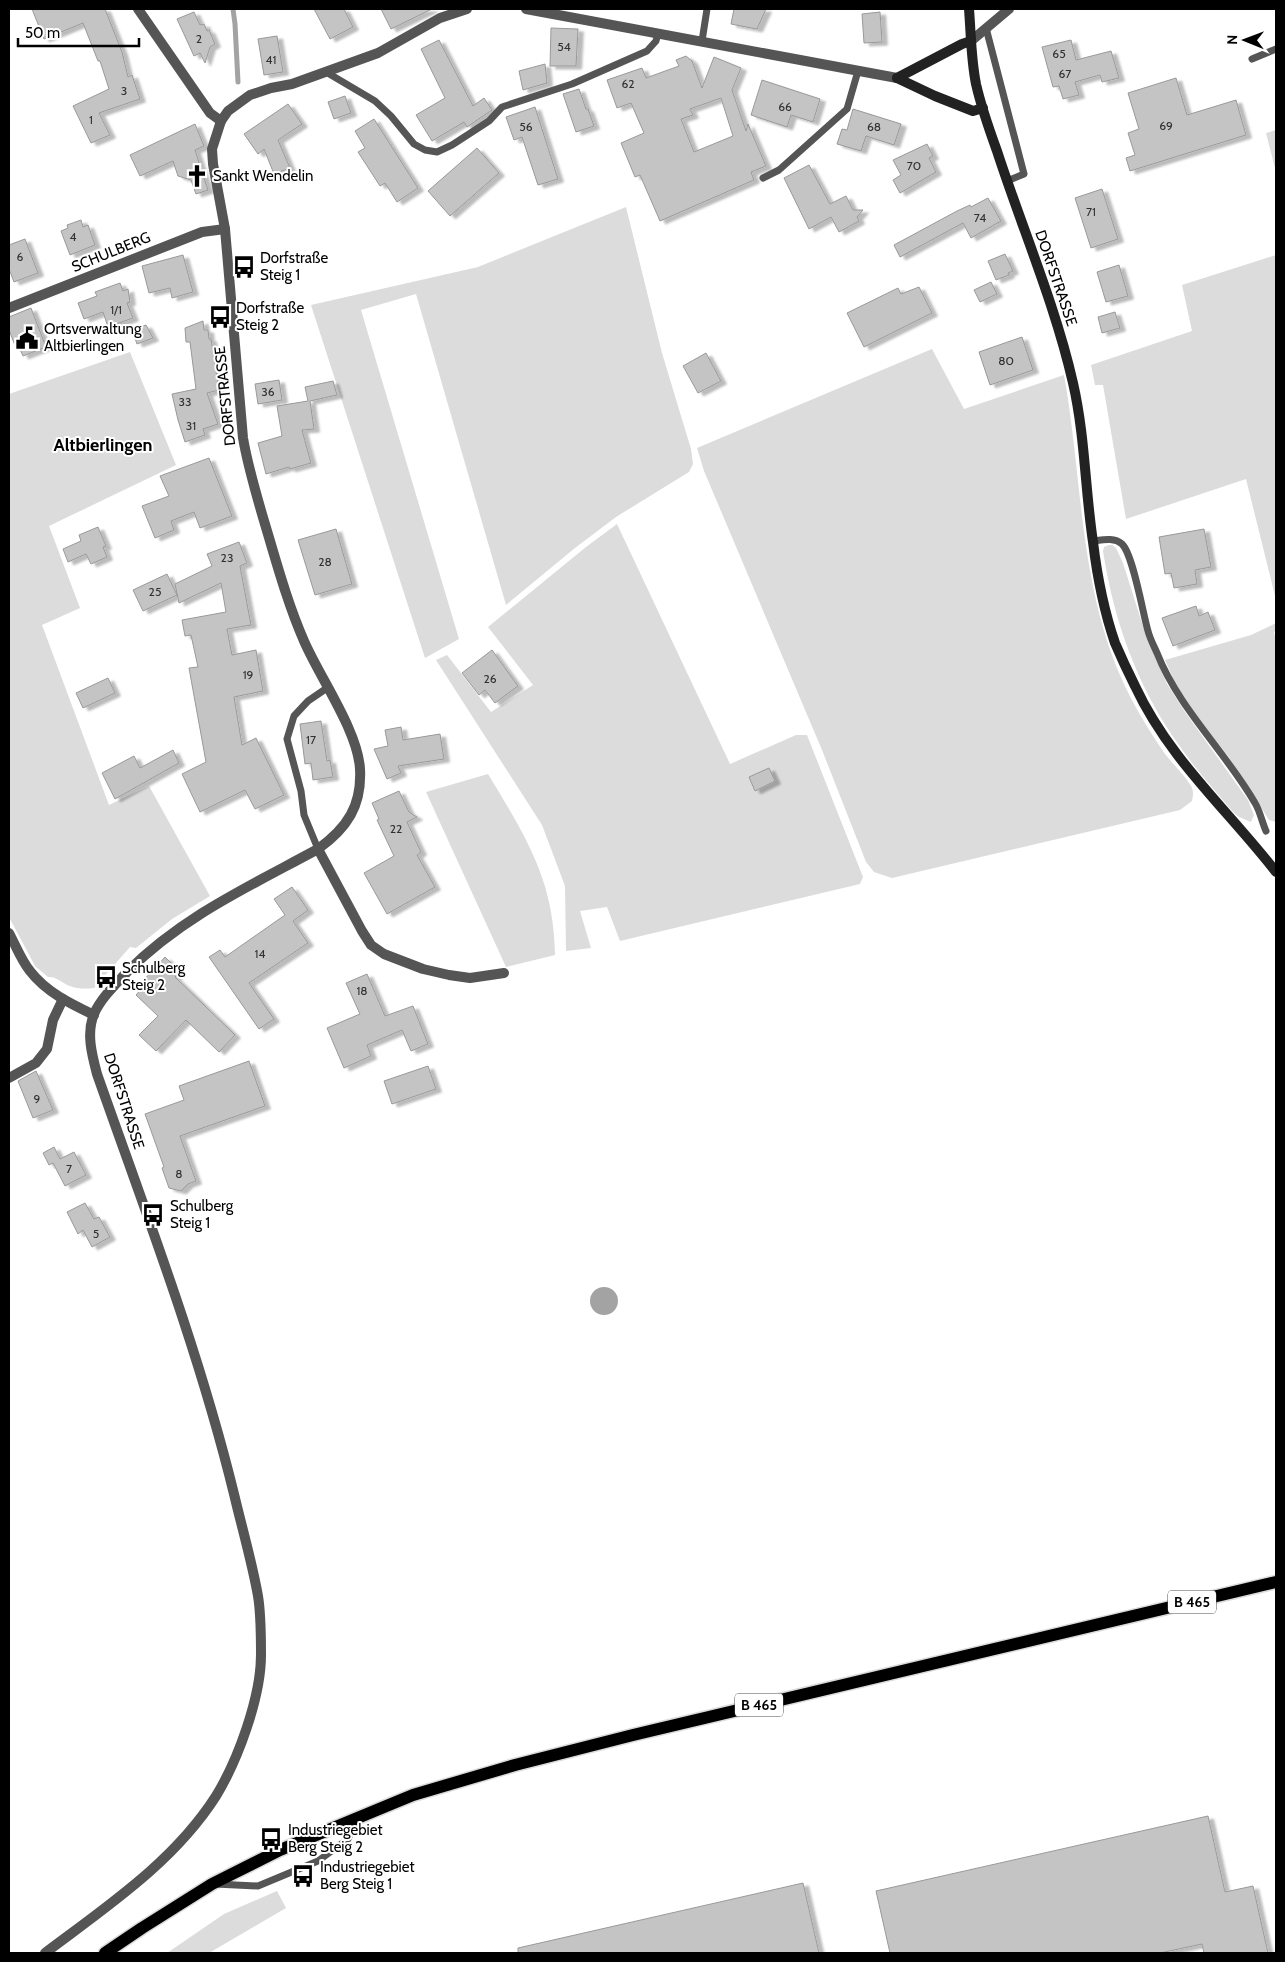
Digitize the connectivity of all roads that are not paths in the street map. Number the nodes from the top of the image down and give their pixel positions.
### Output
1 (138, 9) edge
2 (467, 9) edge
3 (526, 9) edge
4 (707, 9) edge
5 (969, 9) edge
6 (1009, 9) edge
7 (986, 28) junction
8 (658, 33) junction
9 (702, 41) junction
10 (971, 41) junction
11 (1276, 49) edge
12 (1252, 59) dead end
13 (858, 71) junction
14 (326, 72) junction
15 (897, 78) junction
16 (983, 108) junction
17 (221, 121) junction
18 (763, 178) dead end
19 (1007, 181) junction
20 (225, 229) junction
21 (9, 308) edge
22 (1092, 541) junction
23 (327, 688) junction
24 (1266, 831) dead end
25 (318, 849) junction
26 (1276, 872) edge
27 (9, 934) edge
28 (504, 973) dead end
29 (63, 999) junction
30 (94, 1015) junction
31 (9, 1078) edge
32 (1276, 1582) edge
33 (358, 1816) junction
34 (212, 1884) junction
35 (45, 1953) edge
36 (105, 1953) edge

1 - 17 street
2 - 14 street, DORFSTRASSE
3 - 8 street
4 - 9 lane
5 - 10 street, DORFSTRASSE
6 - 7 street
7 - 10 street
7 - 19 lane
8 - 9 street
8 - 14 lane
9 - 13 street
10 - 15 street
10 - 16 street, DORFSTRASSE
11 - 12 lane
13 - 15 street
13 - 18 lane
14 - 17 street, DORFSTRASSE
15 - 16 street
16 - 19 street, DORFSTRASSE
17 - 20 street, DORFSTRASSE
19 - 22 street, DORFSTRASSE
20 - 21 street, SCHULBERG
20 - 23 street, DORFSTRASSE
22 - 24 lane
22 - 26 street, DORFSTRASSE
23 - 25 lane
23 - 25 street, DORFSTRASSE
25 - 28 street
25 - 30 street, DORFSTRASSE
27 - 29 street
29 - 30 street
29 - 31 street
30 - 35 street, DORFSTRASSE
32 - 33 main road, B 465
33 - 34 main road, B 465
33 - 34 lane
34 - 36 main road, B 465

